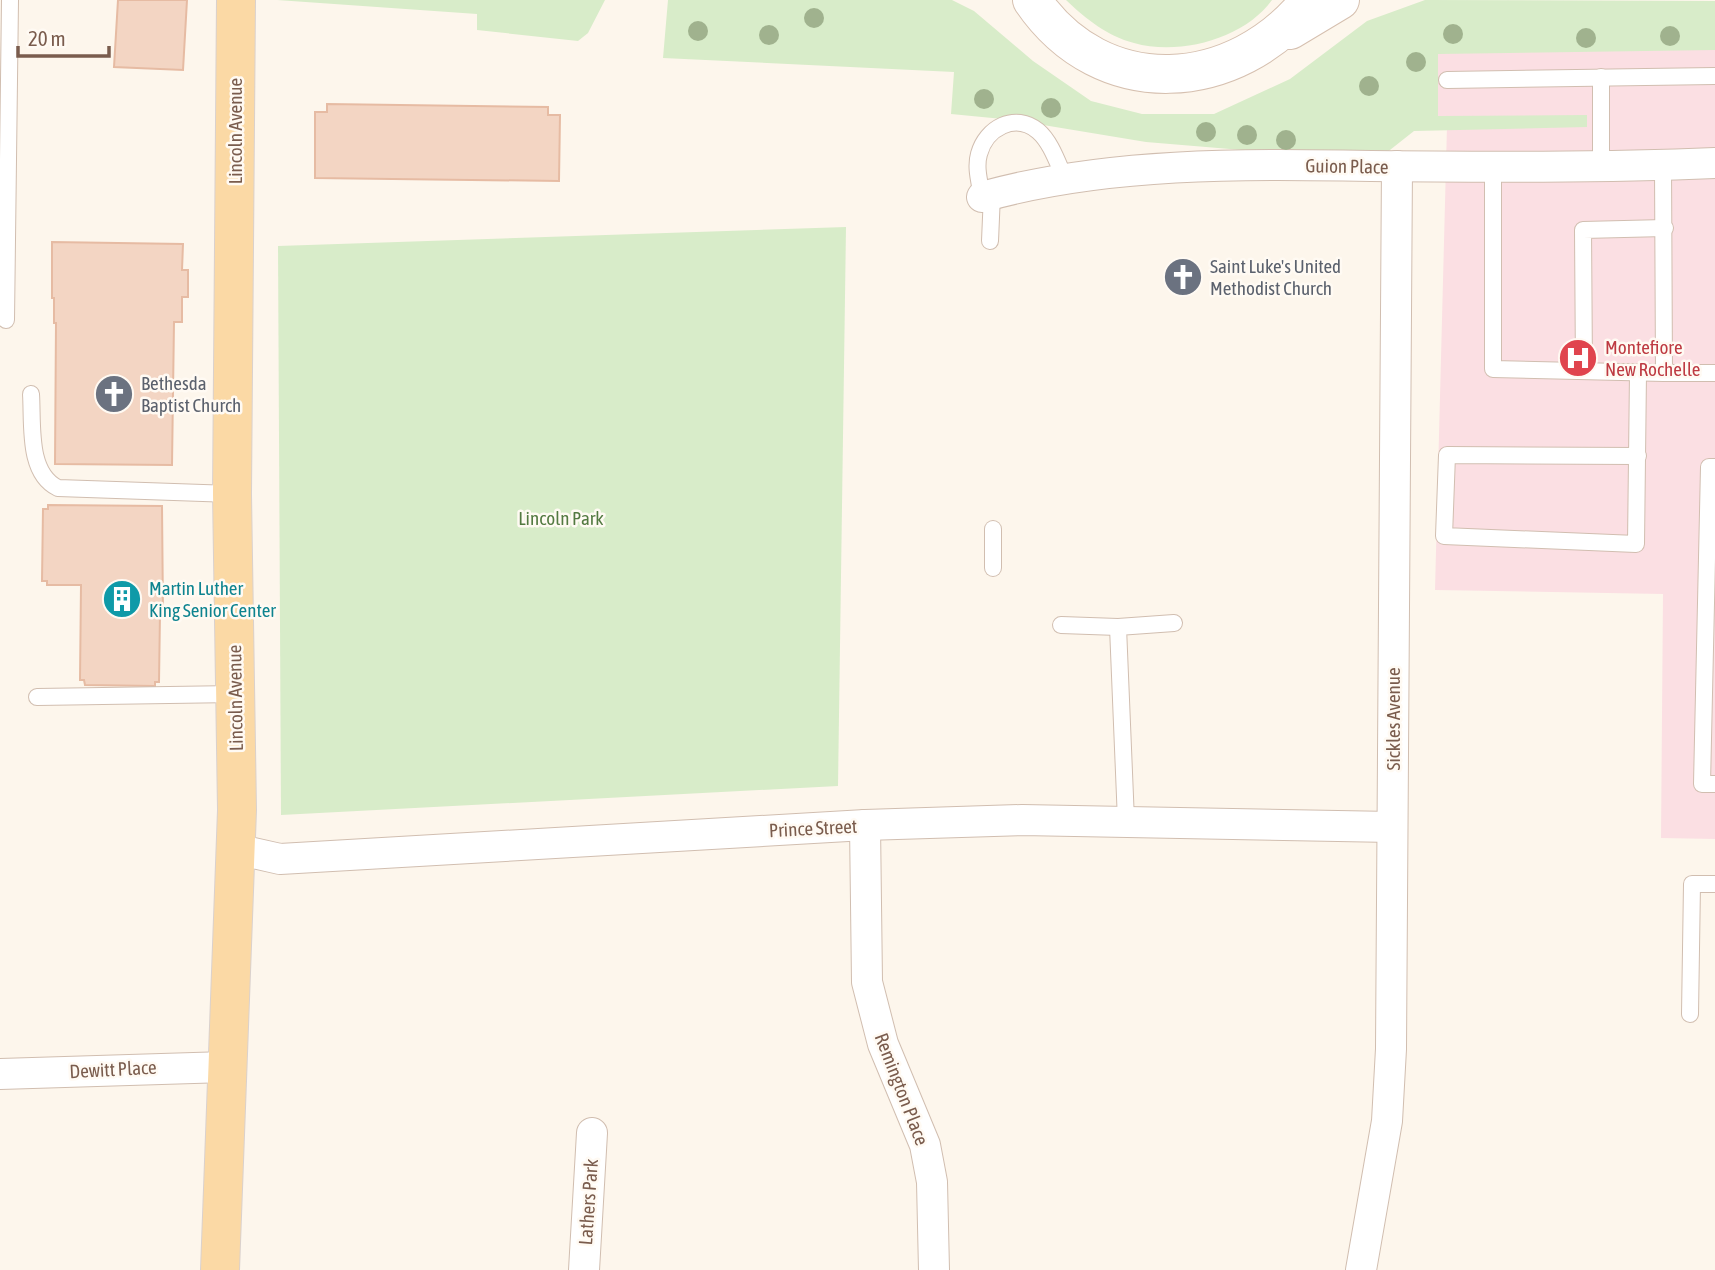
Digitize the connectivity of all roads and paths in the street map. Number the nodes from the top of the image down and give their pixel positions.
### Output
1 (10, 0) edge
2 (236, 0) edge
3 (1032, 0) edge
4 (1310, 0) edge
5 (1340, 0) edge
6 (1262, 47) junction
7 (1715, 76) edge
8 (1601, 78) junction
9 (1447, 80) dead end
10 (1715, 163) edge
11 (1397, 166) junction
12 (1601, 166) junction
13 (1663, 166) junction
14 (1493, 167) junction
15 (1065, 179) junction
16 (987, 195) junction
17 (4, 201) edge
18 (1665, 228) junction
19 (990, 241) dead end
20 (6, 320) dead end
21 (1584, 372) junction
22 (1638, 373) junction
23 (1664, 373) junction
24 (1715, 373) edge
25 (31, 394) dead end
26 (1637, 456) junction
27 (1715, 467) edge
28 (232, 494) junction
29 (993, 529) dead end
30 (993, 568) dead end
31 (1174, 623) dead end
32 (1061, 625) dead end
33 (1118, 627) junction
34 (235, 694) junction
35 (37, 697) dead end
36 (1715, 785) edge
37 (1126, 821) junction
38 (864, 825) junction
39 (1392, 827) junction
40 (236, 849) junction
41 (1715, 884) edge
42 (1690, 1014) dead end
43 (226, 1067) junction
44 (0, 1074) edge
45 (592, 1133) dead end
46 (1368, 1264) edge
47 (220, 1270) edge
48 (583, 1270) edge
49 (934, 1270) edge

1 - 17 lane
2 - 28 main road, Lincoln Avenue
3 - 6 main road
4 - 6 main road
5 - 6 main road
7 - 8 lane
8 - 9 lane
8 - 12 lane
10 - 13 street, Guion Place
11 - 14 street, Guion Place
11 - 15 street, Guion Place
11 - 39 street, Sickles Avenue
12 - 13 street, Guion Place
12 - 14 street, Guion Place
13 - 18 lane
14 - 21 lane
15 - 16 street, Guion Place
15 - 16 lane
16 - 19 lane
17 - 20 lane
18 - 21 lane
18 - 23 lane
21 - 22 lane
22 - 23 lane
22 - 26 lane
23 - 24 lane
25 - 28 lane
26 - 26 lane
27 - 36 lane
28 - 34 main road, Lincoln Avenue
29 - 30 lane
31 - 33 lane
32 - 33 lane
33 - 37 lane
34 - 35 lane
34 - 40 main road, Lincoln Avenue
37 - 38 street, Prince Street
37 - 39 street, Prince Street
38 - 40 street, Prince Street
38 - 49 street, Remington Place
39 - 46 street, Sickles Avenue
40 - 43 main road, Lincoln Avenue
41 - 42 lane
43 - 44 street, Dewitt Place
43 - 47 main road, Lincoln Avenue
45 - 48 street, Lathers Park

